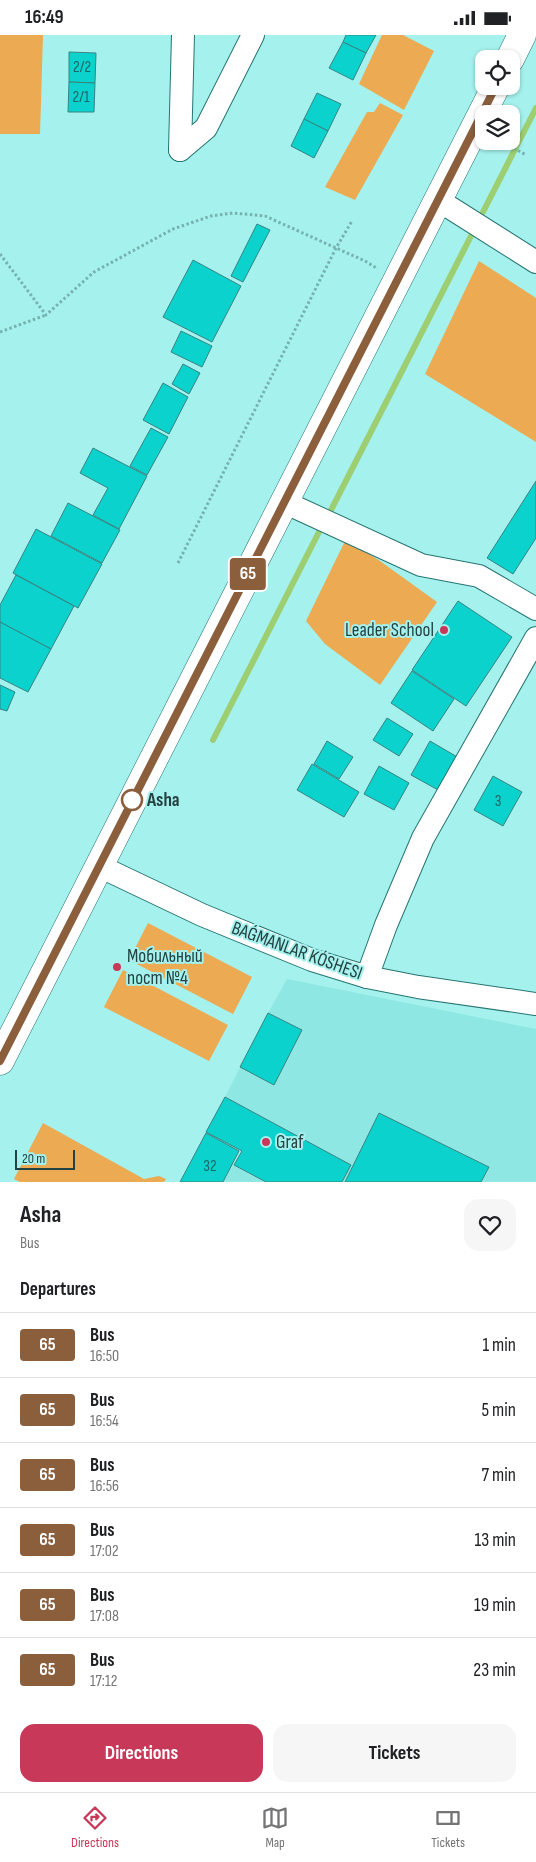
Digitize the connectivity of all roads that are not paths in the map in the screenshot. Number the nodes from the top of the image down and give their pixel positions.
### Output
1 (183, 35) edge
2 (253, 35) edge
3 (522, 35) edge
4 (514, 50) edge
5 (491, 95) edge
6 (438, 200) junction
7 (536, 263) edge
8 (284, 502) junction
9 (536, 609) edge
10 (536, 638) edge
11 (99, 866) junction
12 (367, 977) junction
13 (536, 1004) edge
14 (0, 1061) edge

1 - 2 street
3 - 4 highway
5 - 6 highway
6 - 7 street
6 - 8 highway
8 - 9 street
8 - 11 highway
10 - 12 street
11 - 12 street, BAǴMANLAR KÓSHESI
11 - 14 highway
12 - 13 street, BAǴMANLAR KÓSHESI

